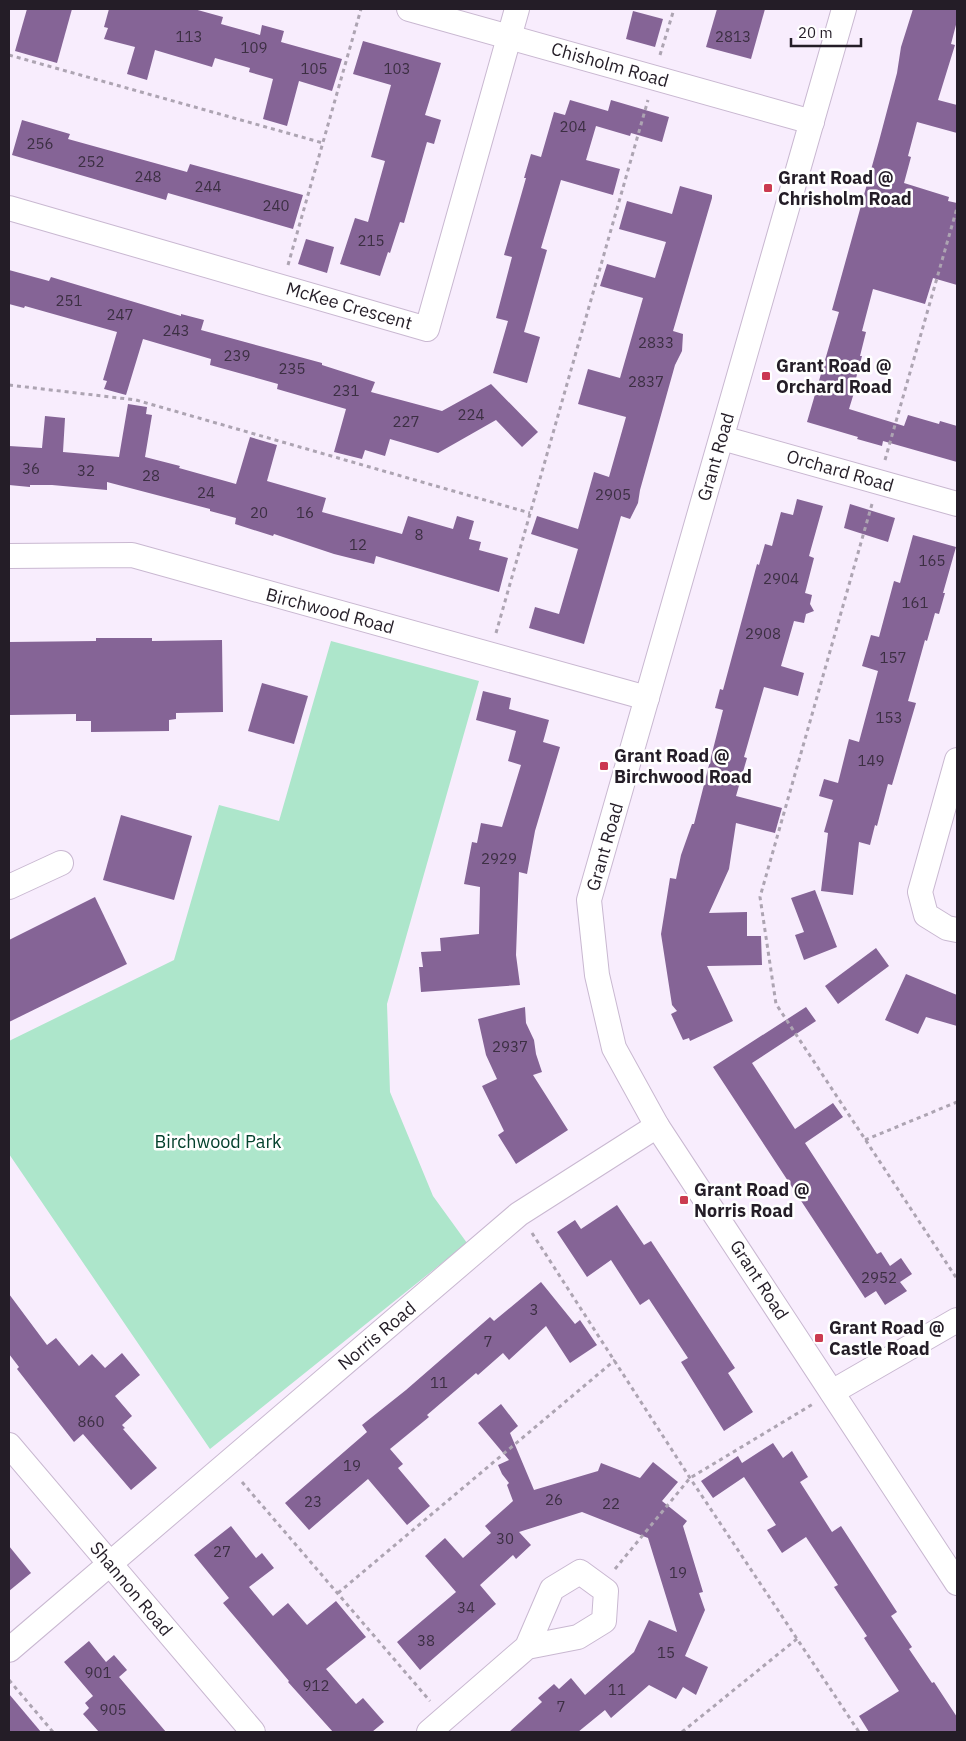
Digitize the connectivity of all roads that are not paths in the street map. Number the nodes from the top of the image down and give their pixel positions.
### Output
1 (409, 9) edge
2 (517, 9) edge
3 (844, 9) edge
4 (509, 37) junction
5 (812, 122) junction
6 (9, 208) edge
7 (722, 438) junction
8 (957, 504) edge
9 (9, 556) edge
10 (647, 698) junction
11 (957, 760) edge
12 (61, 863) dead end
13 (9, 887) edge
14 (957, 930) edge
15 (657, 1126) junction
16 (957, 1320) edge
17 (832, 1392) junction
18 (9, 1445) edge
19 (110, 1565) junction
20 (957, 1583) edge
21 (527, 1647) junction
22 (9, 1650) edge
23 (437, 1726) edge
24 (253, 1732) edge

1 - 4 street, Chisholm Road
2 - 4 street, McKee Crescent
3 - 5 street, Grant Road
4 - 5 street, Chisholm Road
4 - 6 street, McKee Crescent
5 - 7 street, Grant Road
7 - 8 street, Orchard Road
7 - 10 street, Grant Road
9 - 10 street, Birchwood Road
10 - 15 street, Grant Road
11 - 14 street
12 - 13 street
15 - 17 street, Grant Road
15 - 19 street, Norris Road
16 - 17 street
17 - 20 street, Grant Road
18 - 19 street, Shannon Road
19 - 22 street, Norris Road
19 - 24 street, Shannon Road
21 - 21 street
21 - 23 street

